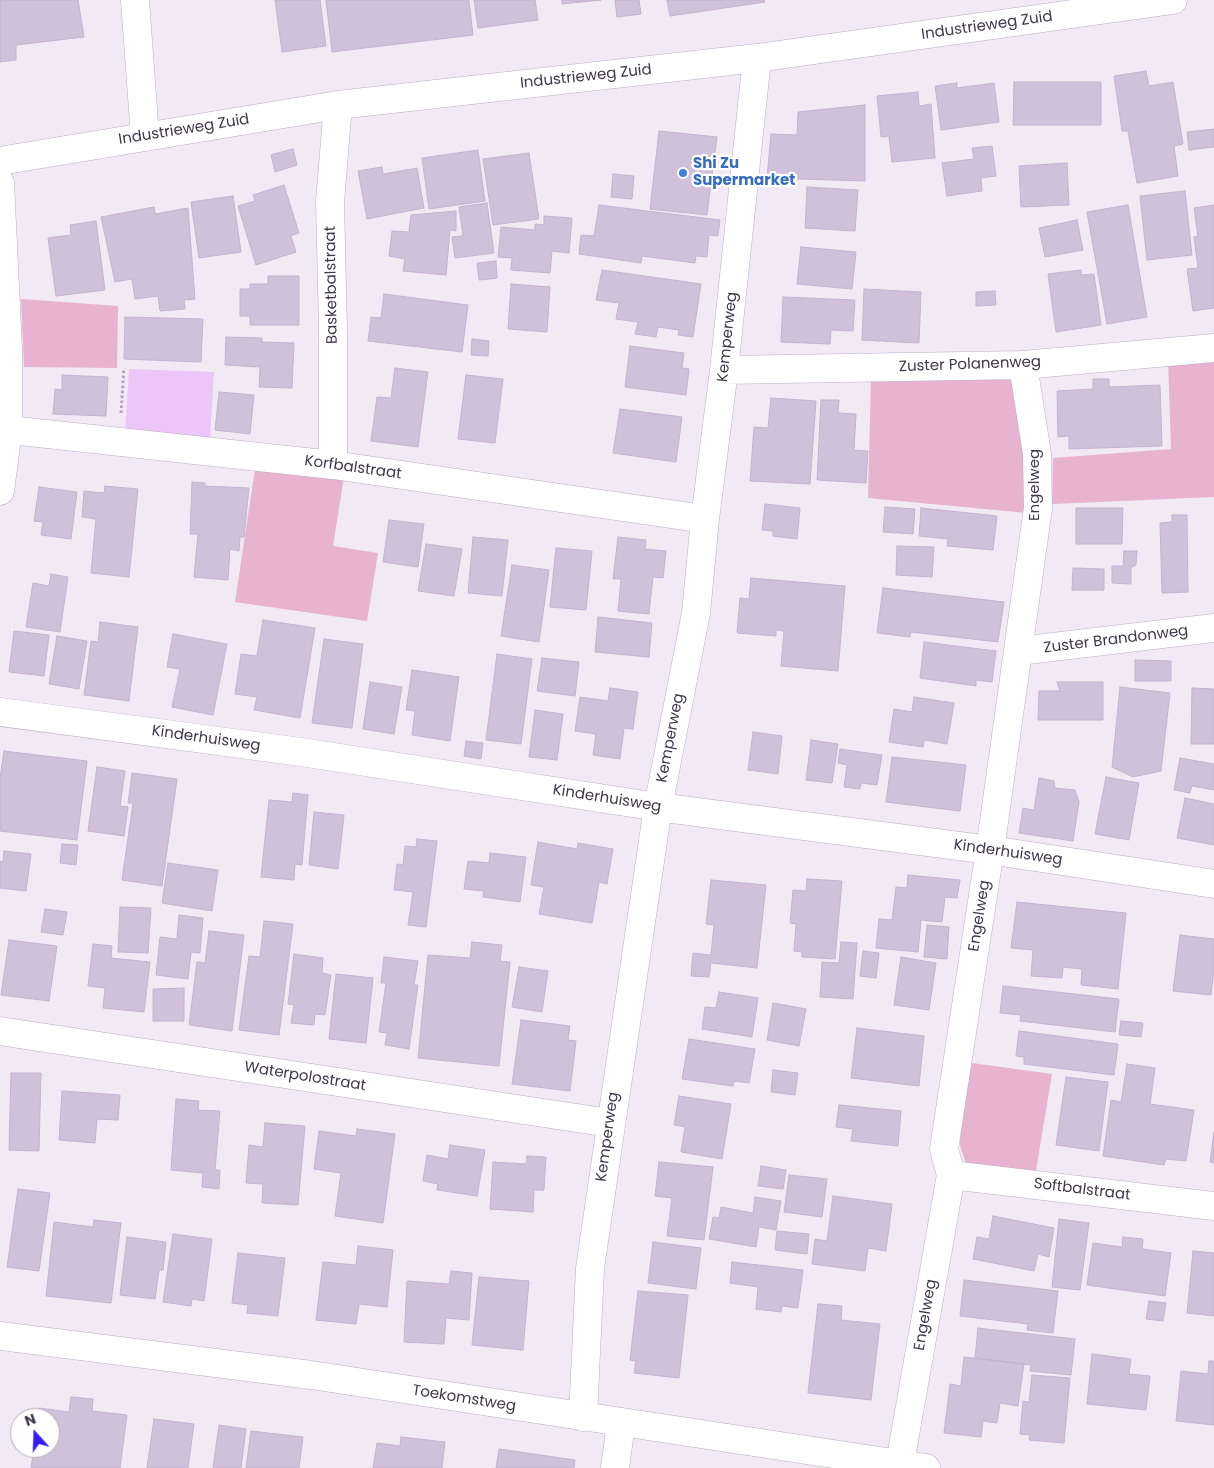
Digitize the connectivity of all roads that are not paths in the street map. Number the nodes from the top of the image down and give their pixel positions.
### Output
1 (136, 0) edge
2 (1173, 0) edge
3 (1057, 8) edge
4 (757, 58) junction
5 (338, 105) junction
6 (145, 137) junction
7 (0, 161) edge
8 (0, 183) edge
9 (1214, 348) edge
10 (1023, 366) junction
11 (724, 370) junction
12 (4, 429) edge
13 (333, 465) junction
14 (0, 492) edge
15 (705, 519) junction
16 (1214, 628) edge
17 (1019, 651) junction
18 (0, 712) edge
19 (658, 807) junction
20 (990, 850) junction
21 (1214, 884) edge
22 (0, 1032) edge
23 (610, 1123) junction
24 (951, 1175) junction
25 (1214, 1206) edge
26 (0, 1336) edge
27 (582, 1417) junction
28 (621, 1423) junction
29 (913, 1466) edge
30 (615, 1468) edge

1 - 6 street
2 - 3 street, Industrieweg Zuid
3 - 4 street, Industrieweg Zuid
4 - 5 street, Industrieweg Zuid
4 - 11 street, Kemperweg
5 - 6 street, Industrieweg Zuid
5 - 13 street, Basketbalstraat
6 - 7 street, Industrieweg Zuid
8 - 12 street
9 - 10 street, Zuster Polanenweg
10 - 11 street, Zuster Polanenweg
10 - 17 street, Engelweg
11 - 15 street, Kemperweg
12 - 13 street, Korfbalstraat
12 - 14 street
13 - 15 street, Korfbalstraat
15 - 19 street, Kemperweg
16 - 17 street, Zuster Brandonweg
17 - 20 street, Engelweg
18 - 19 street, Kinderhuisweg
19 - 20 street, Kinderhuisweg
19 - 23 street, Kemperweg
20 - 21 street, Kinderhuisweg
20 - 24 street, Engelweg
22 - 23 street, Waterpolostraat
23 - 27 street, Kemperweg
24 - 25 street, Softbalstraat
24 - 29 street, Engelweg
26 - 27 street, Toekomstweg
27 - 28 street, Toekomstweg
28 - 29 street, Toekomstweg
28 - 30 street

